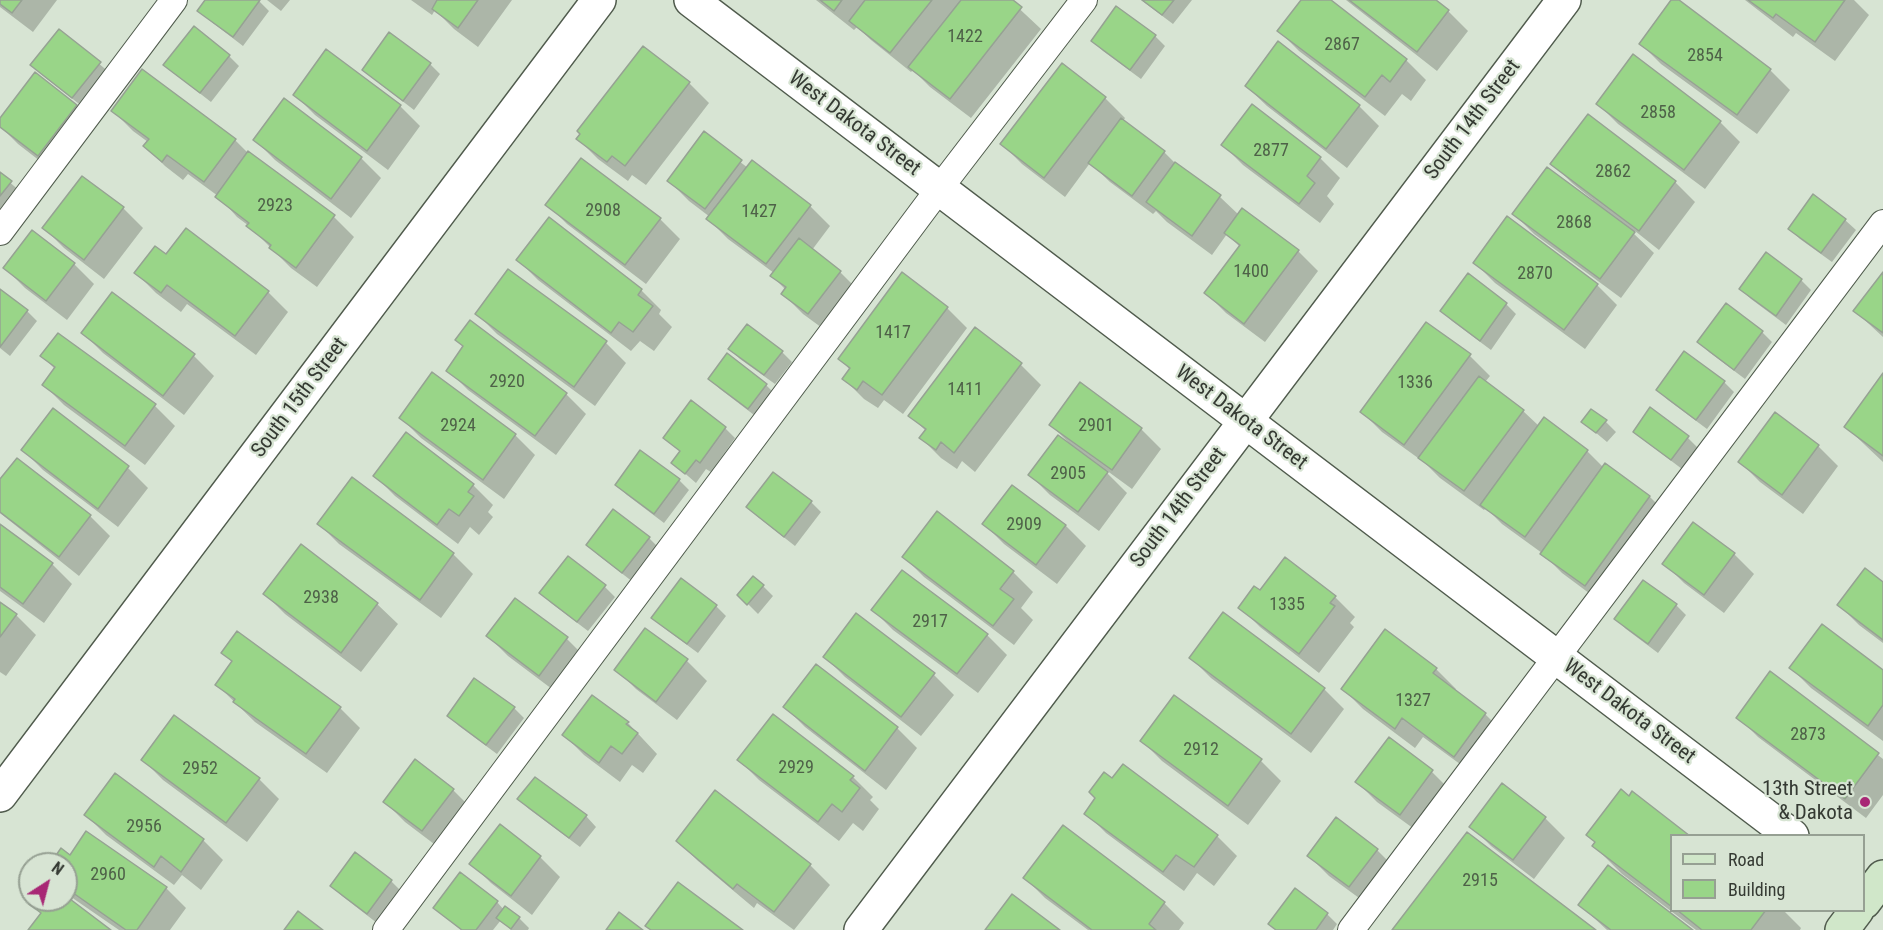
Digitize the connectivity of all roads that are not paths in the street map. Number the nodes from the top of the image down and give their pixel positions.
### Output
1 (174, 0) edge
2 (599, 0) edge
3 (691, 0) edge
4 (1084, 0) edge
5 (1564, 0) edge
6 (939, 189) junction
7 (1883, 223) edge
8 (0, 232) edge
9 (1245, 421) junction
10 (1557, 657) junction
11 (0, 795) edge
12 (1789, 834) edge
13 (1857, 912) edge
14 (386, 930) edge
15 (861, 930) edge
16 (1351, 930) edge
17 (1842, 930) edge

1 - 8 lane
2 - 11 street, South 15th Street
3 - 6 street, West Dakota Street
4 - 6 lane
5 - 9 street, South 14th Street
6 - 9 street, West Dakota Street
6 - 14 lane
7 - 10 lane
9 - 10 street, West Dakota Street
9 - 15 street, South 14th Street
10 - 12 street, West Dakota Street
10 - 16 lane
13 - 17 street

